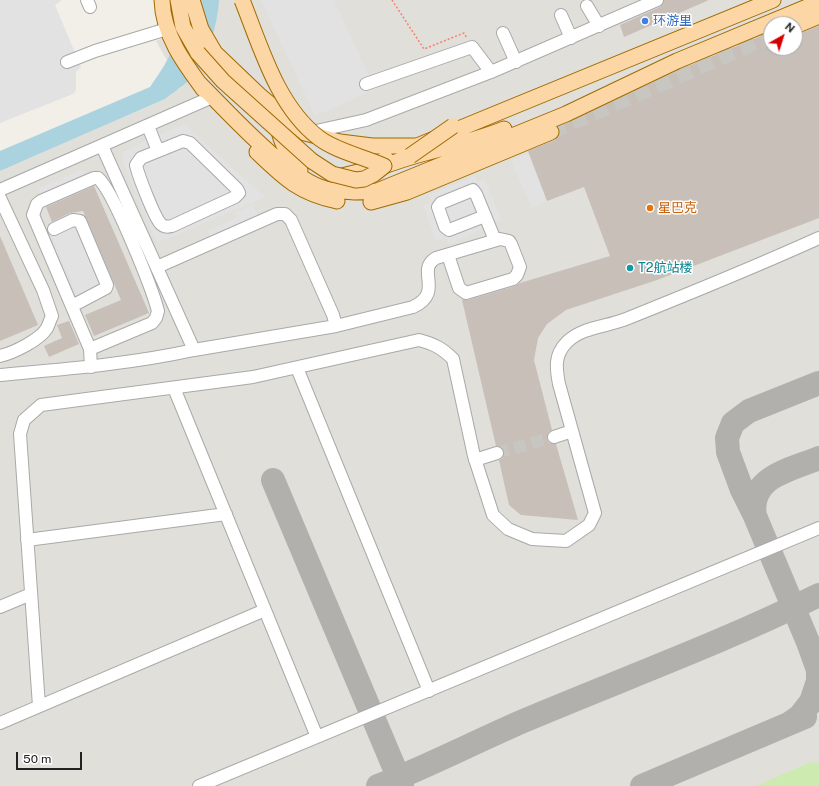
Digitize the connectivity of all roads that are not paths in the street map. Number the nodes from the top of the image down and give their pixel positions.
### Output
1 (162, 0) edge
2 (178, 0) edge
3 (192, 0) edge
4 (242, 0) edge
5 (657, 0) edge
6 (750, 0) edge
7 (773, 0) edge
8 (811, 0) edge
9 (819, 2) edge
10 (587, 6) dead end
11 (561, 15) dead end
12 (819, 16) edge
13 (803, 23) edge
14 (599, 26) junction
15 (167, 29) junction
16 (503, 33) dead end
17 (571, 38) junction
18 (67, 62) dead end
19 (516, 62) junction
20 (491, 72) junction
21 (199, 83) junction
22 (366, 84) dead end
23 (210, 98) junction
24 (276, 109) junction
25 (148, 126) junction
26 (551, 132) tunnel mouth
27 (305, 133) junction
28 (102, 146) junction
29 (158, 151) junction
30 (413, 151) junction
31 (384, 166) junction
32 (311, 183) junction
33 (0, 190) edge
34 (0, 198) edge
35 (485, 216) dead end
36 (54, 229) dead end
37 (819, 238) edge
38 (495, 240) junction
39 (448, 255) junction
40 (157, 267) junction
41 (72, 306) junction
42 (336, 326) junction
43 (90, 348) junction
44 (194, 350) junction
45 (0, 356) edge
46 (91, 367) junction
47 (297, 368) junction
48 (0, 376) edge
49 (174, 388) junction
50 (572, 431) junction
51 (554, 437) tunnel mouth
52 (497, 453) tunnel mouth
53 (475, 460) junction
54 (226, 514) junction
55 (819, 528) edge
56 (27, 540) junction
57 (31, 594) junction
58 (0, 608) edge
59 (265, 610) junction
60 (429, 690) junction
61 (39, 706) junction
62 (0, 723) edge
63 (317, 737) junction
64 (199, 786) edge

1 - 15 main road
2 - 31 main road, bridge
3 - 24 main road
4 - 31 main road, bridge
5 - 14 street
6 - 30 main road, bridge
7 - 30 main road
8 - 30 main road
9 - 32 main road
10 - 14 street
11 - 17 street
12 - 13 main road
14 - 17 street
15 - 18 street
15 - 21 main road
16 - 19 street
17 - 19 street
19 - 20 street
20 - 22 street
20 - 27 street
21 - 23 main road
21 - 32 main road
23 - 25 street
23 - 26 main road
24 - 27 main road
24 - 32 main road
25 - 28 street
25 - 29 street
27 - 30 main road
28 - 33 street
28 - 40 street
29 - 29 street
30 - 31 main road
30 - 32 main road
34 - 45 street
35 - 38 street
36 - 41 street
37 - 50 street
38 - 39 street
38 - 39 street
39 - 42 street
40 - 42 street
40 - 44 street
41 - 43 street
41 - 43 street
42 - 44 street
43 - 46 street
44 - 46 street
46 - 48 street
47 - 49 street
47 - 53 street
47 - 60 street
49 - 54 street
49 - 56 street
50 - 51 street
50 - 53 street
52 - 53 street
54 - 56 street
54 - 59 street
55 - 60 street
56 - 57 street
57 - 58 street
57 - 61 street
59 - 61 street
59 - 63 street
60 - 63 street
61 - 62 street
63 - 64 street

